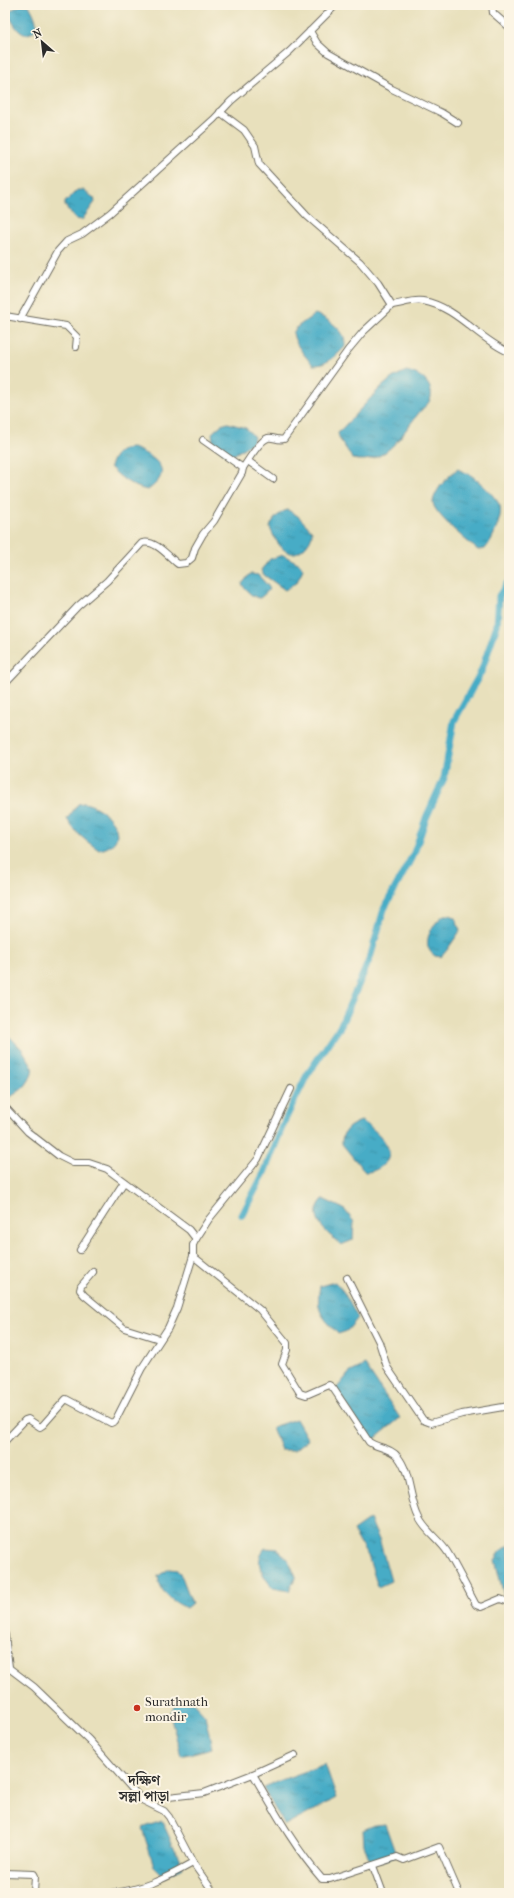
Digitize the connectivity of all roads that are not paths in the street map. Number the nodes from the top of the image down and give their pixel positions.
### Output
1 (336, 5) edge
2 (492, 5) edge
3 (509, 27) edge
4 (310, 31) junction
5 (220, 112) junction
6 (458, 123) dead end
7 (392, 305) junction
8 (5, 316) edge
9 (20, 319) junction
10 (76, 347) dead end
11 (509, 352) edge
12 (203, 440) dead end
13 (248, 461) junction
14 (243, 468) junction
15 (273, 479) dead end
16 (5, 683) edge
17 (291, 1089) dead end
18 (5, 1107) edge
19 (124, 1182) junction
20 (196, 1239) junction
21 (80, 1250) dead end
22 (193, 1256) junction
23 (93, 1272) dead end
24 (347, 1278) dead end
25 (159, 1340) junction
26 (509, 1406) edge
27 (5, 1441) edge
28 (509, 1602) edge
29 (5, 1635) edge
30 (7, 1666) edge
31 (295, 1755) dead end
32 (253, 1774) junction
33 (142, 1800) junction
34 (193, 1863) junction
35 (373, 1866) junction
36 (5, 1873) edge
37 (34, 1893) edge
38 (110, 1893) edge
39 (214, 1893) edge
40 (383, 1893) edge
41 (459, 1893) edge

1 - 4 street
2 - 3 street
4 - 5 street
4 - 6 street
5 - 7 street
5 - 9 street
7 - 11 street
7 - 13 street
8 - 9 street
9 - 10 street
12 - 14 street
13 - 14 street
13 - 15 street
14 - 16 street
17 - 20 street
18 - 19 street
19 - 20 street
19 - 21 street
20 - 22 street
22 - 25 street
22 - 28 street
23 - 25 street
24 - 26 street
25 - 27 street
29 - 30 street
30 - 33 street
31 - 32 street
32 - 33 street
32 - 35 street
33 - 34 street
34 - 38 street
34 - 39 street
35 - 40 street
35 - 41 street
36 - 37 street

